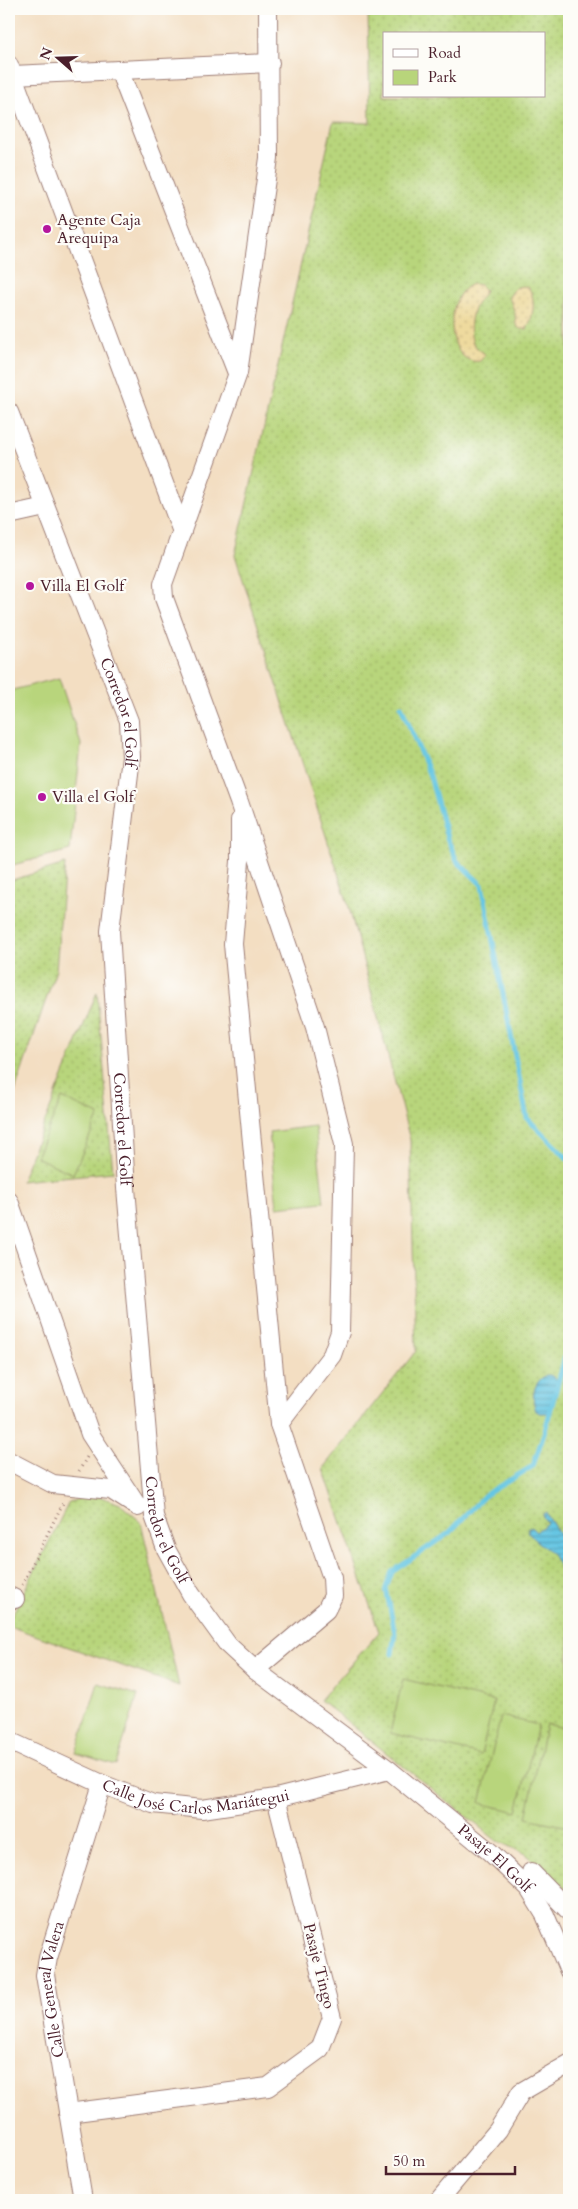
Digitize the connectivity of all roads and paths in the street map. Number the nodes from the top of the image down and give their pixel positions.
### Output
1 (268, 9) edge
2 (270, 63) junction
3 (11, 70) edge
4 (119, 70) junction
5 (238, 374) junction
6 (9, 412) edge
7 (45, 507) junction
8 (9, 516) edge
9 (182, 532) junction
10 (239, 802) junction
11 (9, 1201) edge
12 (280, 1424) junction
13 (95, 1440) junction
14 (9, 1461) edge
15 (70, 1488) junction
16 (138, 1507) junction
17 (154, 1516) junction
18 (12, 1598) edge
19 (255, 1670) junction
20 (9, 1741) edge
21 (389, 1770) junction
22 (102, 1784) junction
23 (276, 1798) junction
24 (531, 1872) dead end
25 (569, 1911) edge
26 (569, 1971) edge
27 (569, 2064) edge
28 (68, 2113) junction
29 (83, 2200) edge
30 (439, 2200) edge

1 - 2 street
2 - 4 street
2 - 5 street
3 - 4 street
3 - 9 street
4 - 5 street
5 - 9 street
6 - 7 street, Corredor el Golf
7 - 8 street
7 - 17 street, Corredor el Golf
9 - 10 street
10 - 12 street
10 - 12 street
11 - 13 street
12 - 19 street
13 - 15 path
13 - 16 street
14 - 15 street
15 - 16 street
15 - 18 path
16 - 17 street
17 - 19 street, Corredor el Golf
19 - 21 street, Corredor el Golf
20 - 22 street, Calle José Carlos Mariátegui
21 - 23 street, Calle José Carlos Mariátegui
21 - 26 street, Pasaje El Golf
22 - 23 street, Calle José Carlos Mariátegui
22 - 28 street, Calle General Valera
23 - 28 street, Pasaje Tingo
24 - 25 street
27 - 30 street
28 - 29 street, Calle General Valera

